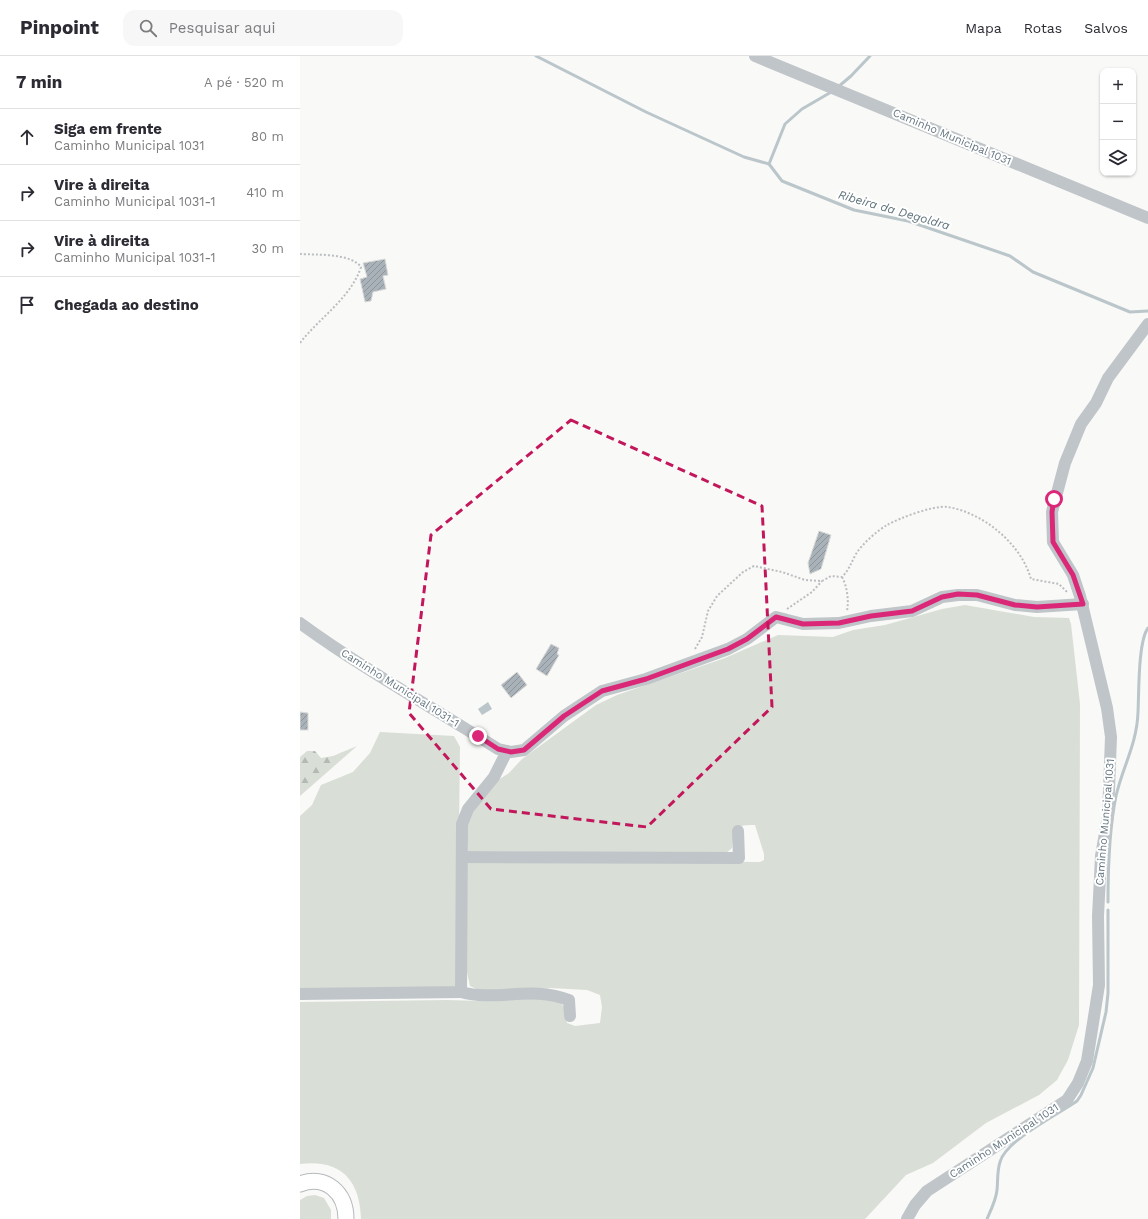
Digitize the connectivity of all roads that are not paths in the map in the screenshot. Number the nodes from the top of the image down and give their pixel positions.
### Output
1 (755, 56) edge
2 (1148, 218) edge
3 (1148, 324) edge
4 (1082, 603) junction
5 (300, 623) edge
6 (506, 751) junction
7 (738, 832) dead end
8 (462, 857) junction
9 (461, 992) junction
10 (300, 994) edge
11 (570, 1016) dead end
12 (300, 1184) edge
13 (346, 1219) edge
14 (907, 1219) edge

1 - 2 street, Caminho Municipal 1031
3 - 4 street, Caminho Municipal 1031
4 - 6 street
4 - 14 street, Caminho Municipal 1031
5 - 6 street, Caminho Municipal 1031-1
6 - 8 street
7 - 8 street
8 - 9 street
9 - 10 street
9 - 11 street
12 - 13 main road

